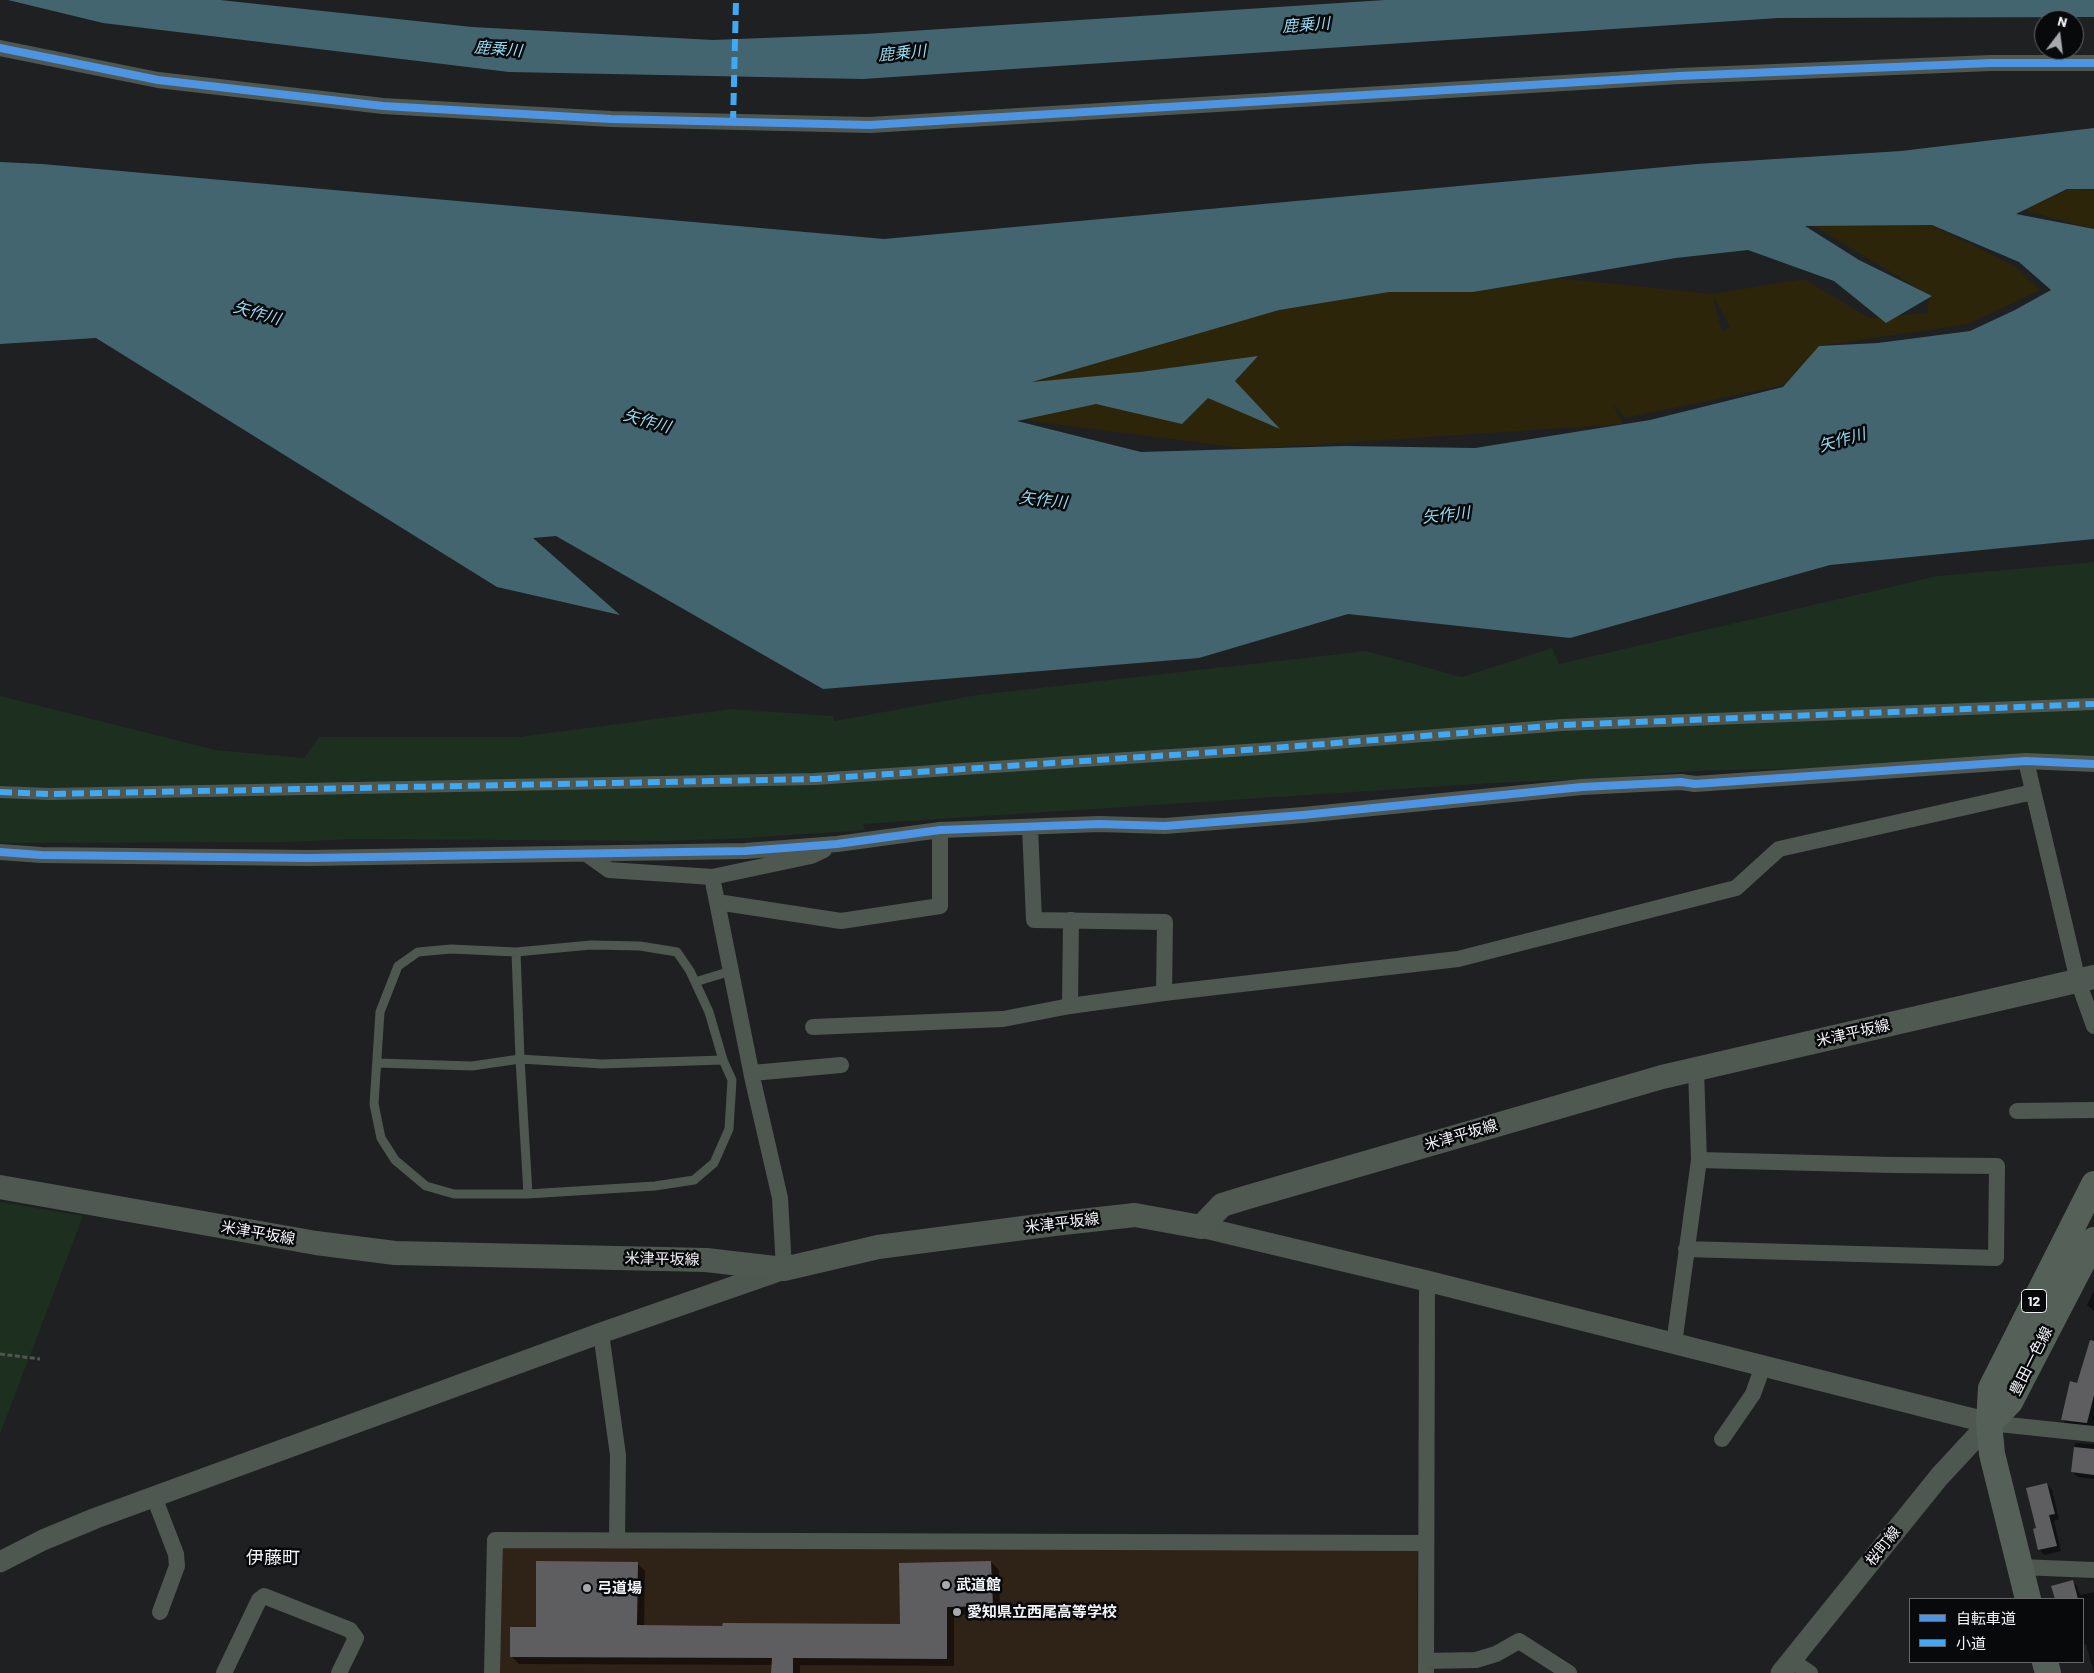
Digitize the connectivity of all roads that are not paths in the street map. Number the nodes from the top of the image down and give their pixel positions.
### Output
1 (0, 48) edge
2 (2094, 63) edge
3 (2094, 704) edge
4 (2026, 761) junction
5 (2094, 764) edge
6 (0, 792) edge
7 (2033, 792) junction
8 (1030, 827) junction
9 (940, 830) junction
10 (837, 844) junction
11 (0, 852) edge
12 (588, 855) junction
13 (712, 877) junction
14 (717, 902) junction
15 (1071, 920) junction
16 (516, 952) junction
17 (731, 971) junction
18 (2086, 979) edge
19 (695, 982) junction
20 (1164, 993) junction
21 (1070, 1006) junction
22 (2094, 1026) edge
23 (813, 1027) dead end
24 (520, 1059) junction
25 (723, 1060) junction
26 (378, 1063) junction
27 (841, 1065) dead end
28 (1696, 1069) junction
29 (752, 1073) junction
30 (2094, 1110) edge
31 (2017, 1111) dead end
32 (1699, 1160) junction
33 (2094, 1184) edge
34 (0, 1188) edge
35 (528, 1194) junction
36 (1200, 1227) junction
37 (2094, 1240) edge
38 (1686, 1249) junction
39 (784, 1269) junction
40 (1427, 1280) junction
41 (601, 1334) junction
42 (1674, 1344) junction
43 (1763, 1366) junction
44 (1989, 1423) junction
45 (2094, 1434) edge
46 (1722, 1438) dead end
47 (154, 1497) junction
48 (617, 1540) junction
49 (1426, 1543) junction
50 (0, 1562) edge
51 (2020, 1567) junction
52 (2094, 1570) edge
53 (2028, 1598) edge
54 (160, 1612) dead end
55 (1786, 1666) edge
56 (1426, 1667) edge
57 (224, 1673) edge
58 (339, 1673) edge
59 (492, 1673) edge
60 (1569, 1673) edge
61 (1810, 1673) edge

1 - 2 street
3 - 6 street
4 - 5 street
4 - 7 street
4 - 8 street
7 - 18 street
7 - 20 street
8 - 9 street
8 - 15 street
9 - 10 street
9 - 14 street
10 - 12 street
10 - 13 street
11 - 12 street
12 - 13 street
13 - 14 street
14 - 17 street
15 - 20 street
15 - 21 street
16 - 19 lane
16 - 24 lane
16 - 26 lane
17 - 19 lane
17 - 29 street
18 - 22 street
18 - 28 main road, 米津平坂線
19 - 25 lane
20 - 21 street
21 - 23 street
24 - 25 lane
24 - 26 lane
24 - 35 lane
25 - 35 lane
26 - 35 lane
27 - 29 street
28 - 32 street
28 - 36 main road, 米津平坂線
29 - 39 street
30 - 31 street
32 - 38 street
32 - 38 street
33 - 44 main road, 豊田一色線 / 12
34 - 39 main road, 米津平坂線
36 - 39 main road, 米津平坂線
36 - 40 street
37 - 44 main road, 豊田一色線 / 12
38 - 42 street
39 - 41 street
40 - 42 street
40 - 49 street
41 - 47 street
41 - 48 street
42 - 43 street
43 - 44 street
43 - 46 street
44 - 45 street
44 - 51 main road, 豊田一色線 / 12
44 - 55 street, 桜町線
47 - 50 street
47 - 54 street
48 - 49 street
48 - 59 street
49 - 56 street
51 - 52 street
51 - 53 main road, 豊田一色線 / 12
55 - 61 street
56 - 60 street
57 - 58 street

